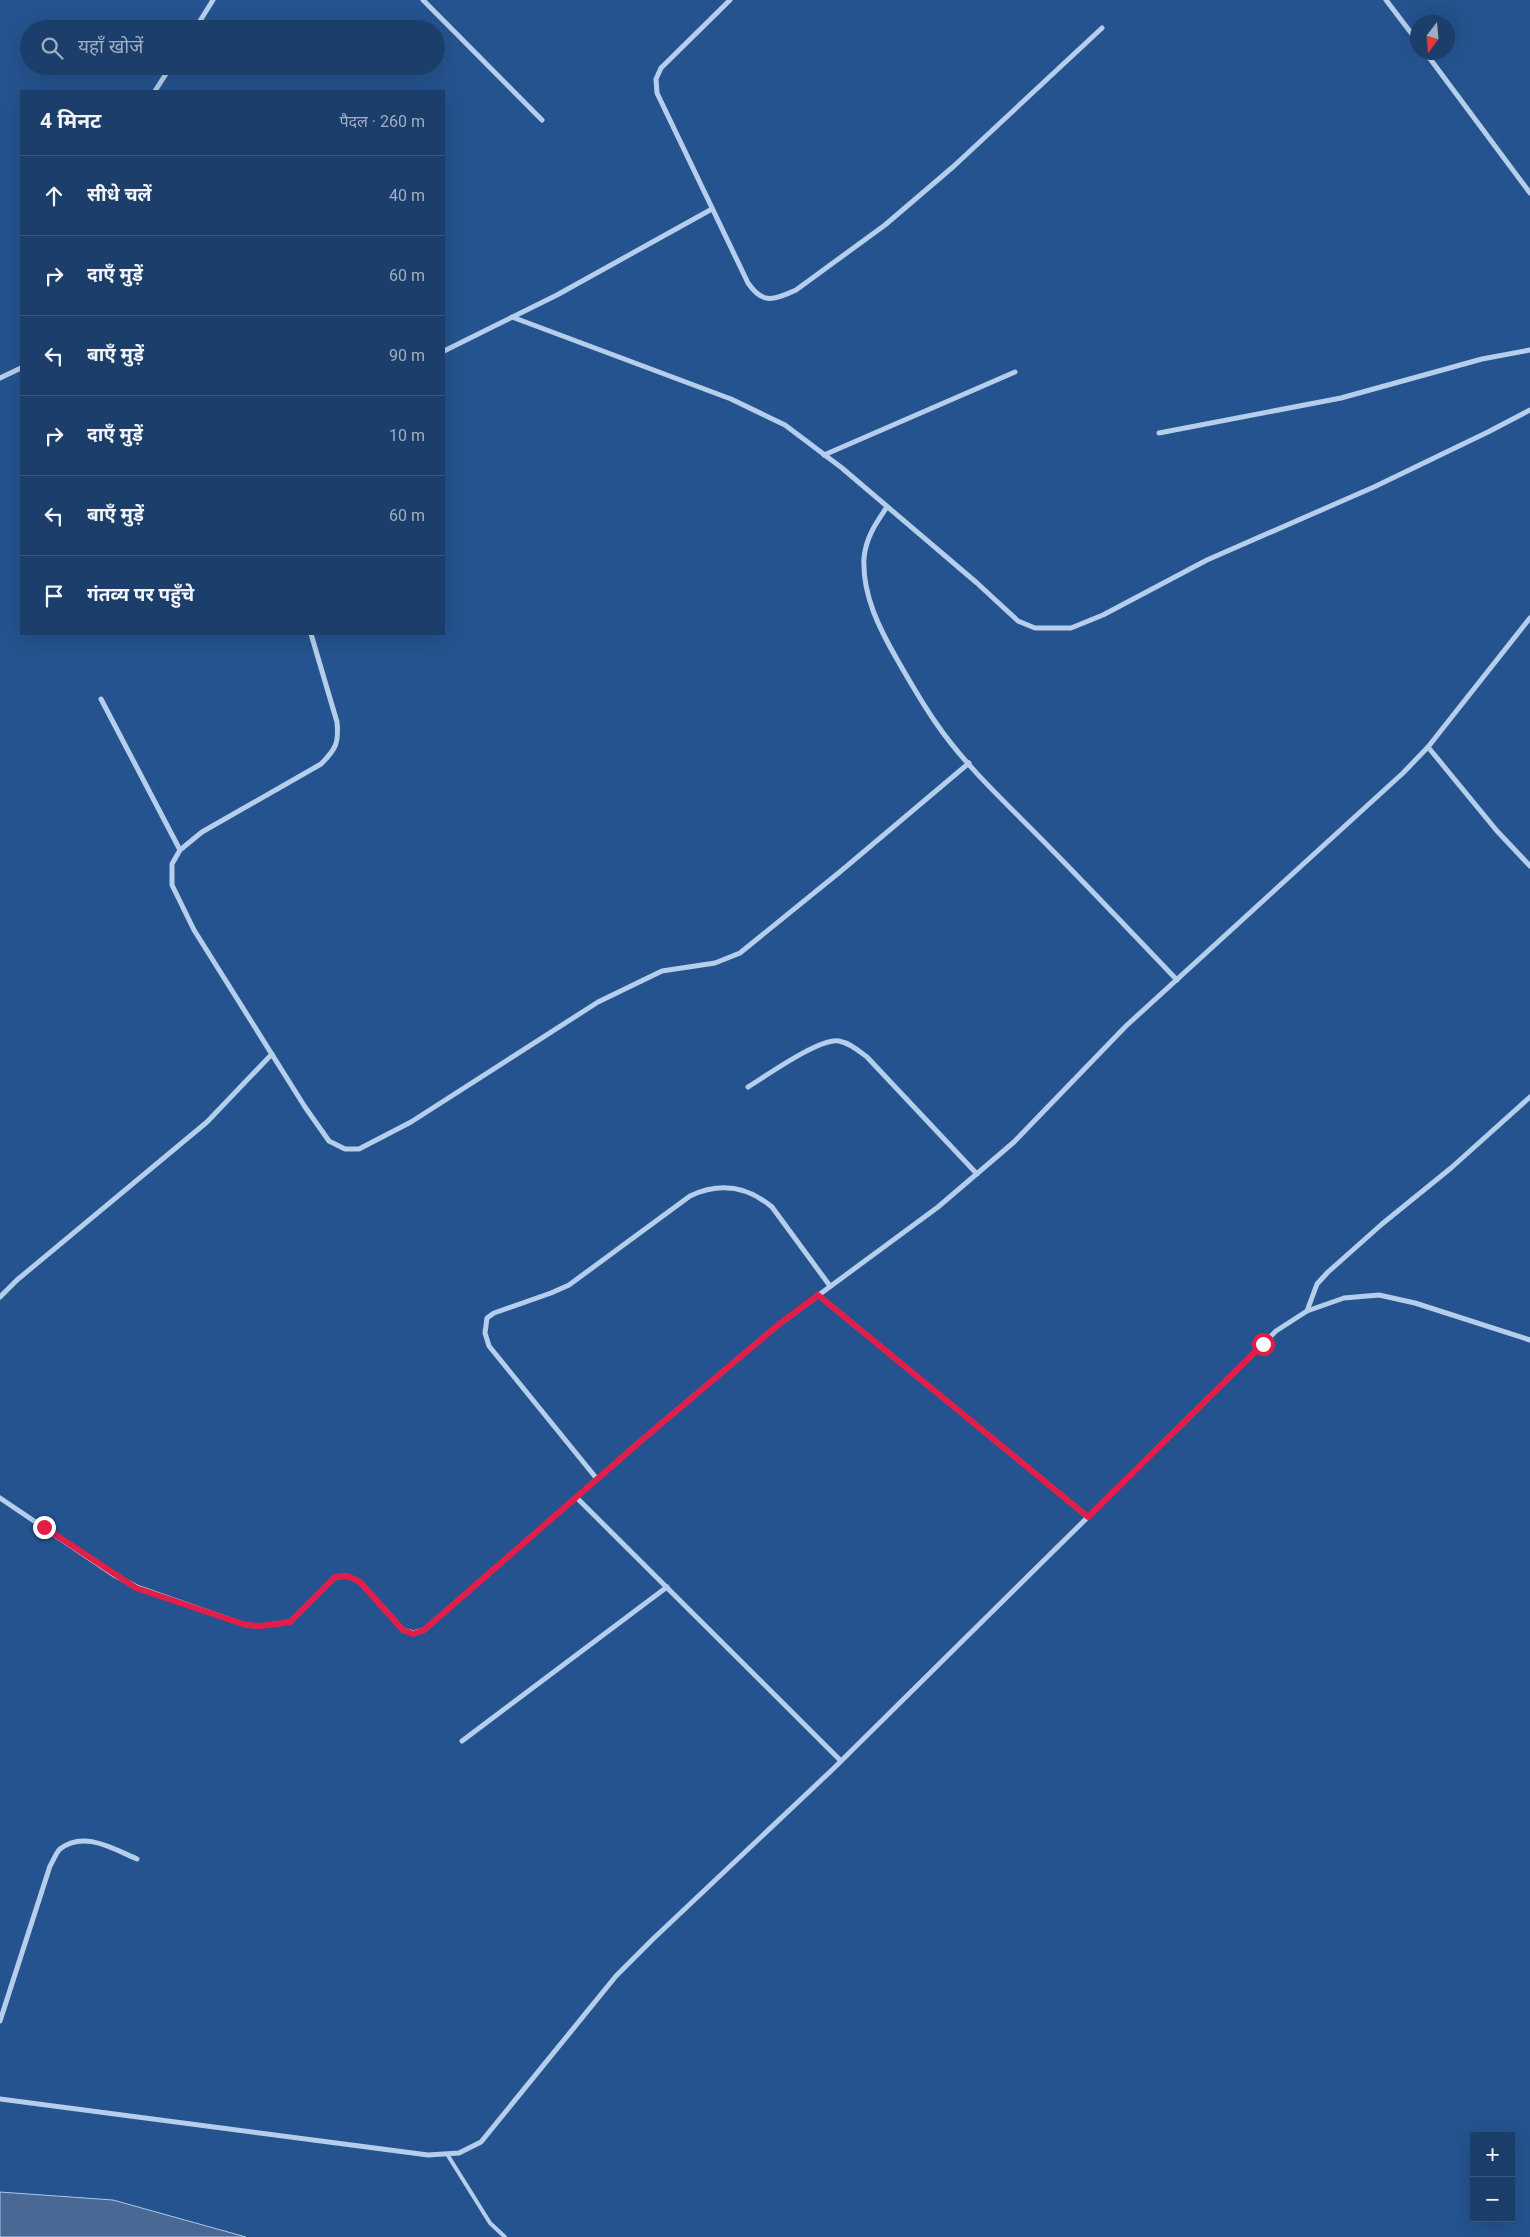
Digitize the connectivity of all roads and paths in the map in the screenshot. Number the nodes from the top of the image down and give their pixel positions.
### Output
1 (213, 0) edge
2 (423, 0) edge
3 (730, 0) edge
4 (1386, 0) edge
5 (201, 20) edge
6 (443, 20) edge
7 (445, 22) edge
8 (1102, 28) dead end
9 (1410, 32) edge
10 (1431, 60) edge
11 (165, 75) edge
12 (156, 90) edge
13 (542, 120) dead end
14 (1530, 193) edge
15 (712, 209) junction
16 (512, 318) junction
17 (1530, 350) edge
18 (445, 351) edge
19 (20, 368) edge
20 (1015, 372) dead end
21 (0, 378) edge
22 (1530, 410) edge
23 (1158, 433) dead end
24 (824, 455) junction
25 (888, 507) junction
26 (1530, 618) edge
27 (311, 635) edge
28 (101, 699) dead end
29 (1428, 746) junction
30 (969, 763) junction
31 (180, 850) junction
32 (1530, 866) edge
33 (1177, 980) junction
34 (272, 1054) junction
35 (748, 1087) dead end
36 (1530, 1097) edge
37 (977, 1174) junction
38 (830, 1286) junction
39 (818, 1295) junction
40 (0, 1297) edge
41 (1307, 1311) junction
42 (1530, 1340) edge
43 (597, 1479) junction
44 (0, 1498) edge
45 (576, 1498) junction
46 (1088, 1517) junction
47 (667, 1587) junction
48 (462, 1741) dead end
49 (841, 1760) junction
50 (138, 1859) dead end
51 (0, 2021) edge
52 (0, 2099) edge
53 (447, 2154) junction
54 (505, 2237) edge

1 - 5 street
2 - 6 street
3 - 15 street
4 - 9 street
7 - 13 street
8 - 15 street
10 - 14 street
11 - 12 street
15 - 16 street
16 - 18 street
16 - 24 street
17 - 23 street
19 - 21 street
20 - 24 street
22 - 25 street
24 - 25 street
25 - 30 street
26 - 29 street
27 - 31 street
28 - 31 street
29 - 32 street
29 - 33 street
30 - 33 street
30 - 34 street
31 - 34 street
33 - 37 street
34 - 40 street
35 - 37 street
36 - 41 street
37 - 38 street
38 - 39 street
38 - 43 street
39 - 43 street
39 - 46 street
41 - 42 street
41 - 46 street
43 - 45 street
44 - 45 street
45 - 47 street
46 - 49 street
47 - 48 street
47 - 49 street
49 - 53 street
50 - 51 street
52 - 53 street
53 - 54 lane

